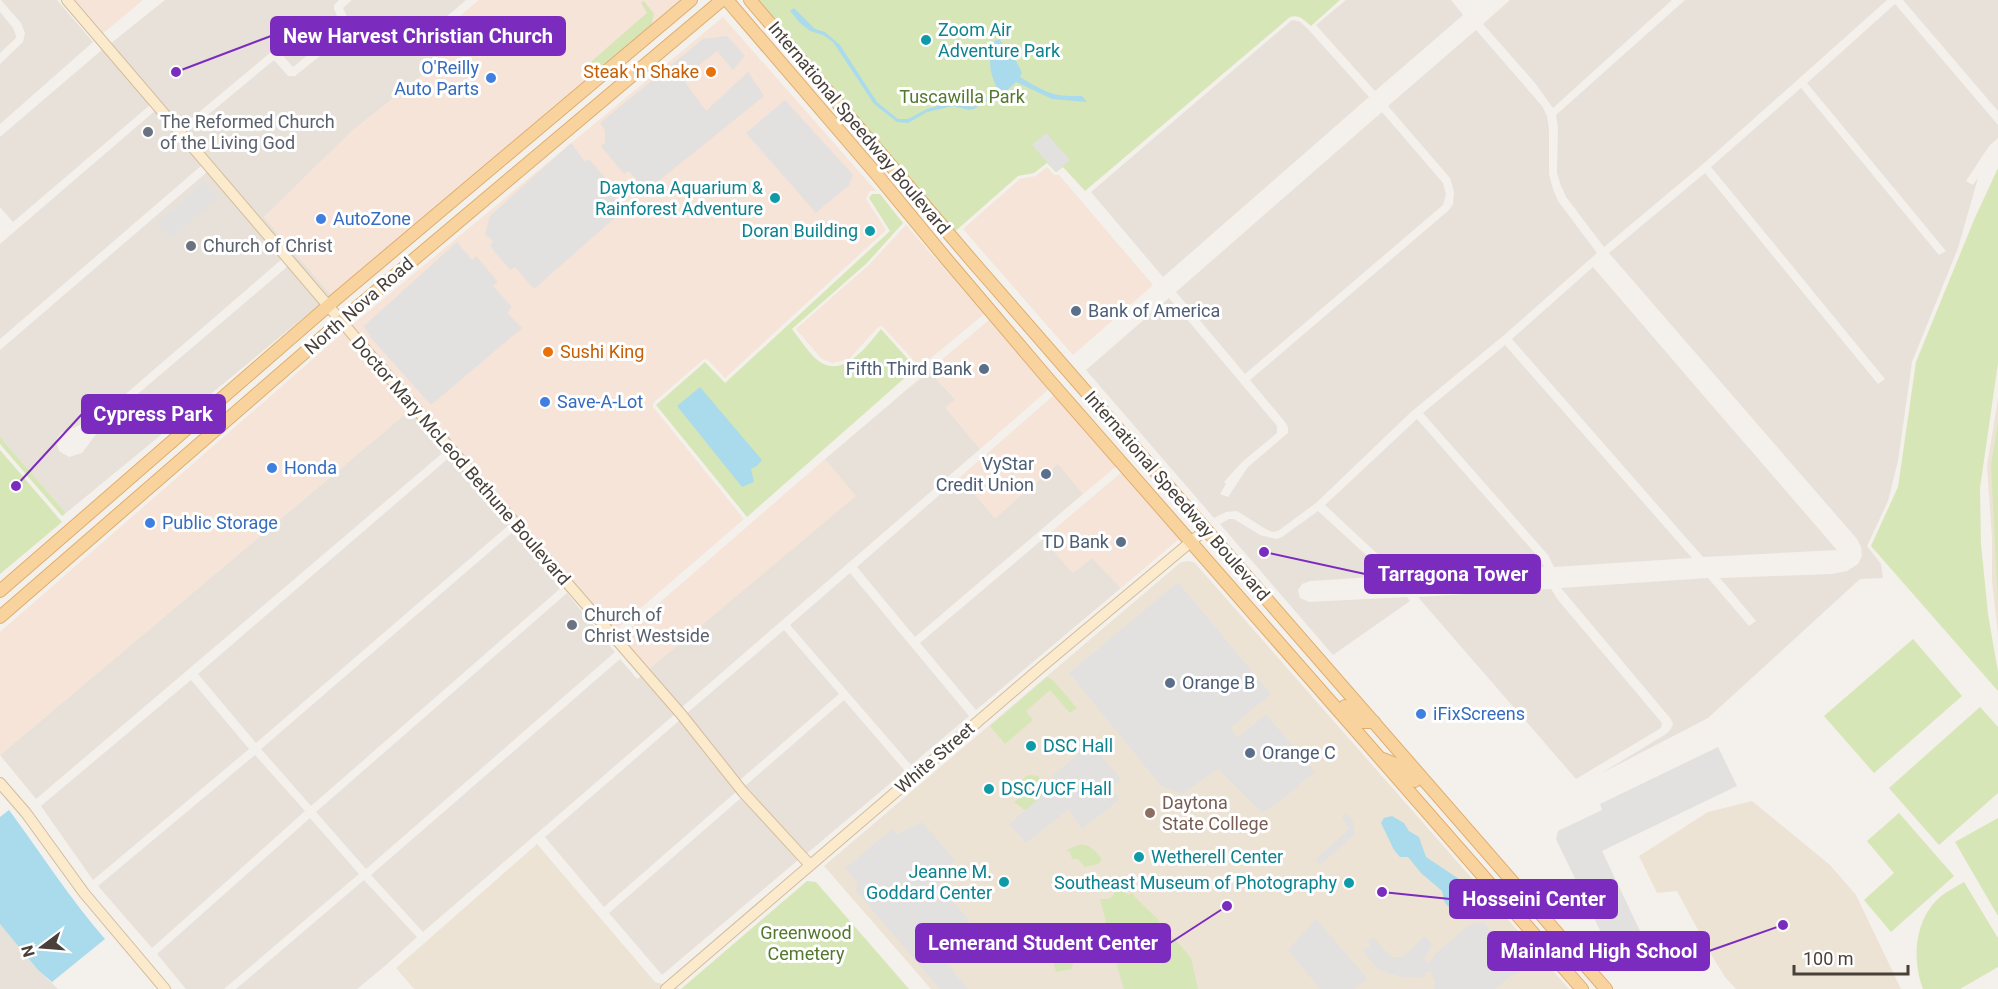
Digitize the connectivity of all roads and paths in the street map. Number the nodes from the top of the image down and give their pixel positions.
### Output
1 (67, 0) edge
2 (691, 0) edge
3 (722, 0) edge
4 (727, 0) edge
5 (750, 0) edge
6 (559, 110) junction
7 (552, 143) junction
8 (878, 176) junction
9 (973, 262) junction
10 (328, 307) junction
11 (340, 321) junction
12 (1206, 530) junction
13 (1191, 542) junction
14 (0, 591) edge
15 (0, 617) edge
16 (1285, 650) junction
17 (1374, 722) junction
18 (1380, 758) junction
19 (0, 783) edge
20 (1471, 835) junction
21 (810, 865) junction
22 (1554, 956) junction
23 (165, 989) edge
24 (666, 989) edge
25 (1582, 989) edge
26 (1592, 989) edge
27 (1606, 989) edge

1 - 10 street, Doctor Mary McLeod Bethune Boulevard
2 - 6 main road, North Nova Road
3 - 7 main road, North Nova Road
4 - 8 main road, International Speedway Boulevard
5 - 9 main road, International Speedway Boulevard
6 - 7 main road
6 - 10 main road, North Nova Road
7 - 11 main road, North Nova Road
8 - 9 main road
8 - 13 main road, International Speedway Boulevard
9 - 12 main road, International Speedway Boulevard
10 - 11 street, Doctor Mary McLeod Bethune Boulevard
10 - 14 main road, North Nova Road
11 - 15 main road, North Nova Road
11 - 21 street, Doctor Mary McLeod Bethune Boulevard
12 - 13 street, White Street
12 - 17 main road, International Speedway Boulevard
13 - 16 main road, International Speedway Boulevard
13 - 21 street, White Street
16 - 17 main road
16 - 18 main road, International Speedway Boulevard
17 - 20 main road, International Speedway Boulevard
18 - 20 main road
18 - 22 main road, International Speedway Boulevard
19 - 23 street
20 - 27 main road, International Speedway Boulevard
21 - 24 street, White Street
22 - 25 main road, International Speedway Boulevard
22 - 26 main road

